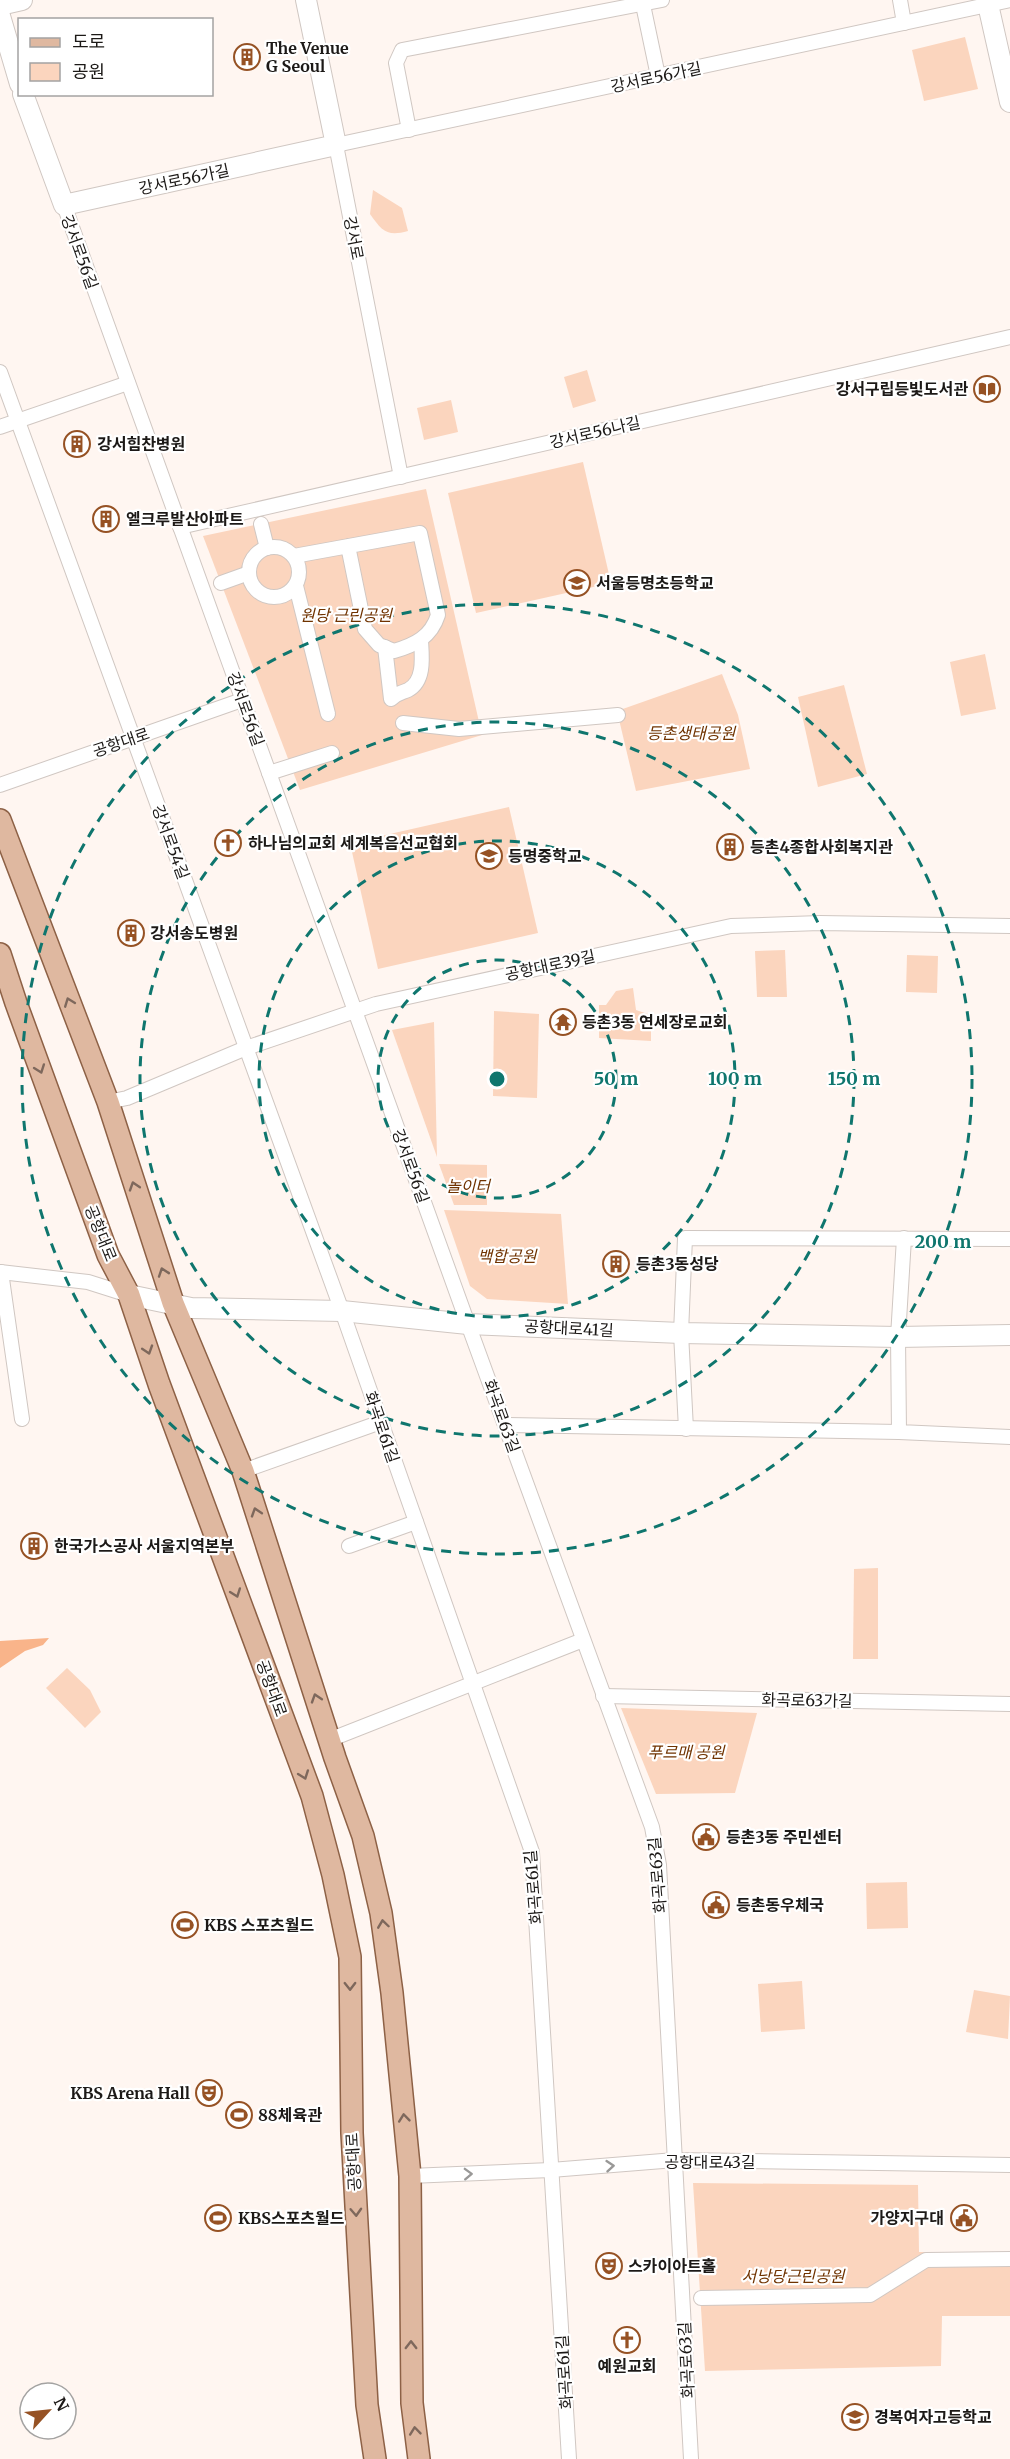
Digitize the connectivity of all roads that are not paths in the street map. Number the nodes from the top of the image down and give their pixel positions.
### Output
1 (22, 0) edge
2 (306, 0) edge
3 (662, 0) edge
4 (900, 0) edge
5 (1010, 0) edge
6 (643, 2) edge
7 (987, 2) edge
8 (0, 5) edge
9 (0, 16) edge
10 (903, 23) junction
11 (658, 76) junction
12 (18, 77) edge
13 (24, 96) edge
14 (1010, 102) edge
15 (409, 130) junction
16 (336, 145) junction
17 (64, 206) junction
18 (1010, 337) edge
19 (0, 372) edge
20 (128, 383) junction
21 (17, 421) junction
22 (0, 427) edge
23 (401, 477) junction
24 (261, 524) dead end
25 (180, 527) junction
26 (348, 546) junction
27 (267, 548) junction
28 (294, 556) junction
29 (249, 573) junction
30 (221, 583) dead end
31 (296, 586) junction
32 (421, 641) junction
33 (385, 647) junction
34 (242, 700) junction
35 (328, 714) dead end
36 (618, 715) dead end
37 (404, 723) dead end
38 (133, 738) junction
39 (332, 753) dead end
40 (269, 773) junction
41 (0, 785) edge
42 (0, 820) edge
43 (1010, 926) edge
44 (0, 954) edge
45 (355, 1011) junction
46 (246, 1048) junction
47 (108, 1102) junction
48 (904, 1238) junction
49 (1010, 1239) edge
50 (1, 1272) edge
51 (129, 1295) junction
52 (174, 1303) junction
53 (342, 1311) junction
54 (468, 1324) junction
55 (681, 1333) junction
56 (1010, 1335) edge
57 (898, 1337) junction
58 (22, 1419) dead end
59 (381, 1422) junction
60 (505, 1425) junction
61 (686, 1429) junction
62 (899, 1432) junction
63 (1010, 1437) edge
64 (243, 1471) junction
65 (416, 1522) junction
66 (349, 1546) dead end
67 (583, 1640) junction
68 (473, 1684) junction
69 (603, 1696) junction
70 (1010, 1704) edge
71 (329, 1740) junction
72 (675, 2160) junction
73 (1010, 2164) edge
74 (551, 2170) junction
75 (410, 2176) junction
76 (1010, 2259) edge
77 (700, 2298) dead end
78 (375, 2459) edge
79 (419, 2459) edge
80 (569, 2459) edge
81 (691, 2459) edge

1 - 8 street
2 - 16 street, 강서로
3 - 6 street
4 - 10 street
5 - 7 street, 강서로56가길
6 - 11 street
6 - 15 street
7 - 10 street, 강서로56가길
7 - 14 street
9 - 12 street
10 - 11 street, 강서로56가길
11 - 15 street, 강서로56가길
13 - 17 street, 강서로56길
15 - 16 street, 강서로56가길
16 - 17 street, 강서로56가길
16 - 23 street, 강서로
17 - 20 street, 강서로56길
18 - 23 street, 강서로56나길
19 - 21 street, 강서로54길
20 - 21 street
20 - 25 street, 강서로56길
21 - 22 street
21 - 38 street, 강서로54길
23 - 25 street, 강서로56나길
24 - 27 street
25 - 34 street, 강서로56길
26 - 28 street
26 - 32 street
26 - 33 street
27 - 28 street
27 - 29 street
28 - 31 street
29 - 30 street
29 - 31 street
31 - 35 street
32 - 33 street
32 - 33 street
34 - 38 street, 공항대로
34 - 40 street, 강서로56길
36 - 37 street
38 - 41 street, 공항대로
38 - 46 street, 강서로54길
39 - 40 street
40 - 45 street, 강서로56길
47 -> 42 main road
43 - 45 street, 공항대로39길
44 -> 51 main road, 공항대로
45 - 46 street, 공항대로39길
45 - 54 street, 강서로56길
46 - 47 street, 공항대로39길
46 - 53 street, 강서로54길
52 -> 47 main road
48 - 49 street
48 - 55 street
48 - 57 street
50 - 51 street
50 - 58 street
51 - 52 street, 공항대로41길
51 -> 78 main road, 공항대로
52 - 53 street, 공항대로41길
52 - 64 main road
53 - 54 street, 공항대로41길
53 - 59 street, 화곡로61길
54 - 55 street, 공항대로41길
54 - 60 street, 화곡로63길
55 - 57 street, 공항대로41길
55 - 61 street
56 - 57 street, 공항대로41길
57 - 62 street
59 - 64 street
59 - 65 street, 화곡로61길
60 - 61 street
60 - 67 street, 화곡로63길
61 - 62 street
62 - 63 street
71 -> 64 main road
65 - 66 street
65 - 68 street, 화곡로61길
67 - 68 street
67 - 69 street, 화곡로63길
68 - 71 street
68 - 74 street, 화곡로61길
69 - 70 street, 화곡로63가길
69 - 72 street, 화곡로63길
75 -> 71 main road
72 - 73 street, 공항대로43길
74 -> 72 street, 공항대로43길
72 - 81 street, 화곡로63길
75 -> 74 street, 공항대로43길
74 - 80 street, 화곡로61길
79 -> 75 main road
76 - 77 street

